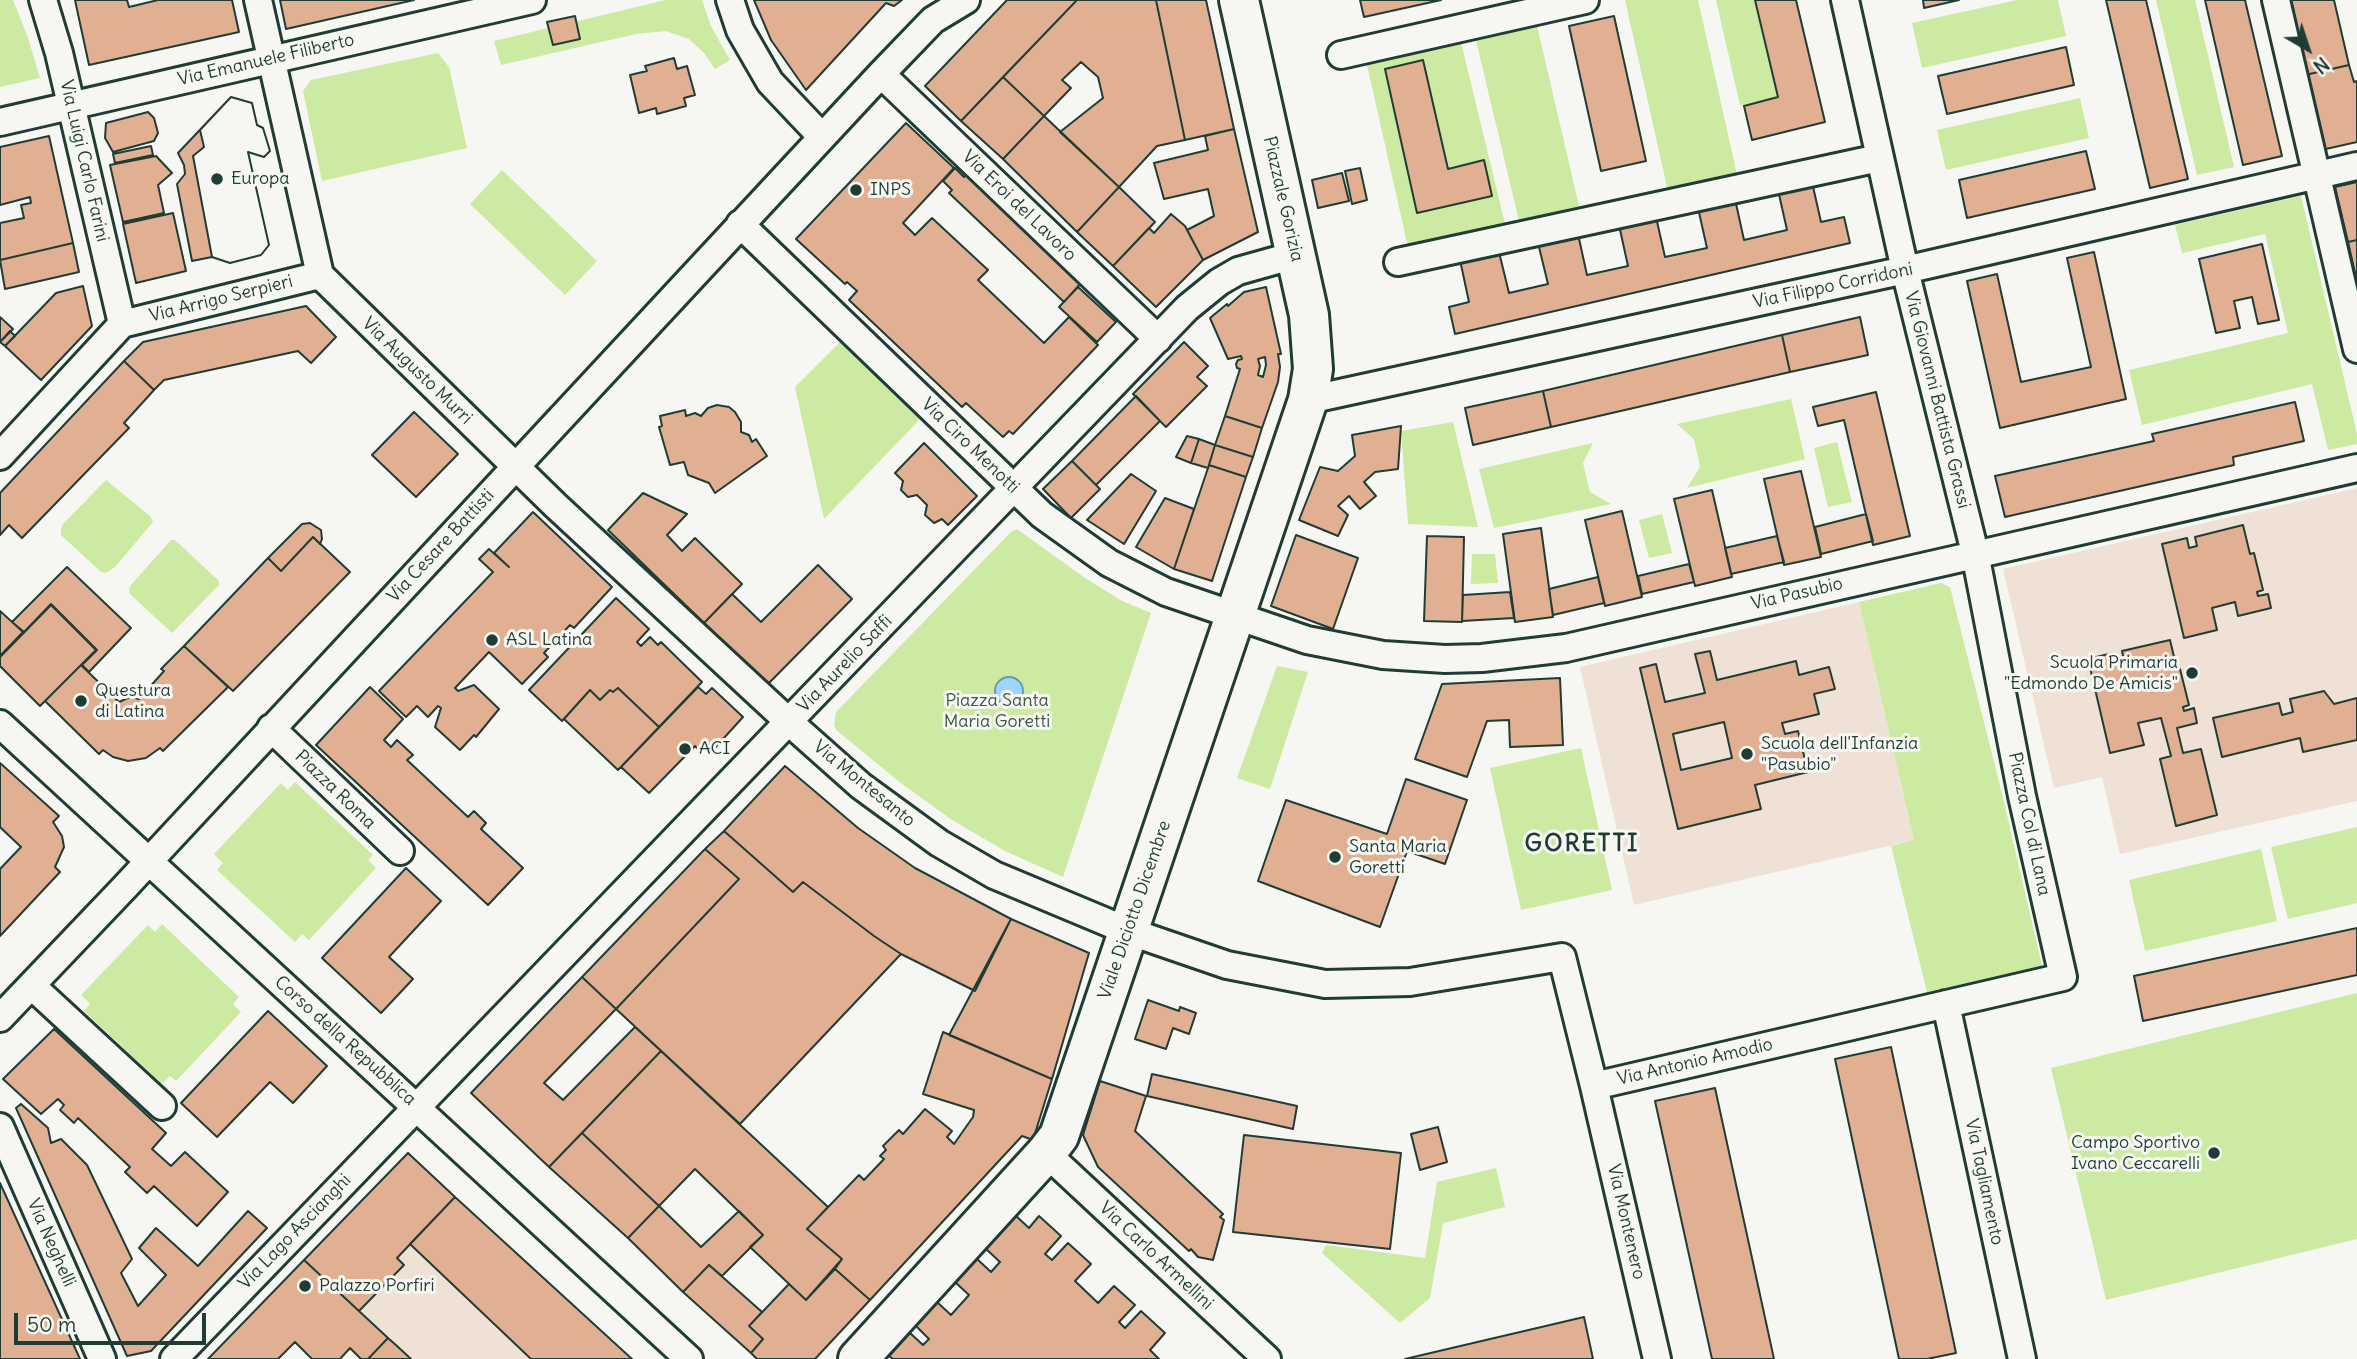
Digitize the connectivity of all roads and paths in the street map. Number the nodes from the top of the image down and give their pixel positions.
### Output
1 (43, 0) edge
2 (258, 0) edge
3 (532, 0) edge
4 (730, 0) edge
5 (966, 0) edge
6 (1239, 0) edge
7 (1585, 0) edge
8 (1845, 0) edge
9 (2276, 0) edge
10 (937, 10) edge
11 (1340, 55) dead end
12 (270, 58) junction
13 (881, 74) junction
14 (71, 106) junction
15 (0, 122) edge
16 (822, 137) junction
17 (1879, 158) junction
18 (2357, 166) edge
19 (2316, 176) junction
20 (740, 224) junction
21 (1295, 255) junction
22 (1398, 262) dead end
23 (1905, 270) junction
24 (320, 275) junction
25 (122, 324) junction
26 (1158, 339) junction
27 (2357, 349) edge
28 (1308, 400) junction
29 (0, 456) edge
30 (515, 466) junction
31 (2357, 468) edge
32 (1014, 488) junction
33 (1975, 554) junction
34 (1235, 615) junction
35 (789, 722) junction
36 (0, 724) edge
37 (271, 728) junction
38 (400, 851) dead end
39 (148, 861) junction
40 (1128, 931) junction
41 (32, 986) junction
42 (1947, 1004) junction
43 (0, 1018) edge
44 (1594, 1086) junction
45 (162, 1106) dead end
46 (416, 1106) junction
47 (0, 1127) edge
48 (1046, 1153) junction
49 (102, 1359) edge
50 (174, 1359) edge
51 (689, 1359) edge
52 (858, 1359) edge
53 (1267, 1359) edge
54 (1657, 1359) edge
55 (2022, 1359) edge

1 - 14 street, Via Luigi Carlo Farini
2 - 12 street
3 - 12 street, Via Emanuele Filiberto
4 - 16 street
5 - 10 street, Via Cesare Battisti
6 - 21 main road, Piazzale Gorizia
7 - 11 street
8 - 17 street, Via Giovanni Battista Grassi
9 - 19 street
10 - 13 street, Via Cesare Battisti
12 - 14 street, Via Emanuele Filiberto
12 - 24 street
13 - 16 street, Via Cesare Battisti
13 - 26 street, Via Eroi del Lavoro
14 - 15 street, Via Emanuele Filiberto
14 - 25 street, Via Luigi Carlo Farini
16 - 20 street, Via Cesare Battisti
17 - 22 street
17 - 23 street, Via Giovanni Battista Grassi
18 - 19 street, Via Filippo Corridoni
19 - 23 street, Via Filippo Corridoni
19 - 27 street
20 - 30 street, Via Cesare Battisti
20 - 32 street, Via Ciro Menotti
21 - 26 street, Via Aurelio Saffi
21 - 28 main road, Piazzale Gorizia
23 - 28 street, Via Filippo Corridoni
23 - 33 street, Via Giovanni Battista Grassi
24 - 25 street, Via Arrigo Serpieri
24 - 30 street, Via Augusto Murri
25 - 29 street
26 - 32 street, Via Aurelio Saffi
28 - 34 main road, Viale Diciotto Dicembre
30 - 35 street, Via Montesanto
30 - 37 street, Via Cesare Battisti
31 - 33 street, Via Pasubio
32 - 34 street, Via Ciro Menotti
32 - 35 street, Via Aurelio Saffi
33 - 34 street, Via Pasubio
33 - 42 street, Piazza Col di Lana
34 - 40 main road, Viale Diciotto Dicembre
35 - 40 street, Via Montesanto
35 - 46 street, Via Aurelio Saffi
36 - 39 street, Corso della Repubblica
37 - 38 street, Piazza Roma
37 - 39 street, Via Cesare Battisti
39 - 41 street, Via Cesare Battisti
39 - 46 street, Corso della Repubblica
40 - 44 street, Via Antonio Amodio
40 - 48 main road, Viale Diciotto Dicembre
41 - 43 street, Via Cesare Battisti
41 - 45 street
42 - 44 street, Via Antonio Amodio
42 - 55 street, Via Tagliamento
44 - 54 street, Via Montenero
46 - 50 street, Via Lago Ascianghi
46 - 51 street, Corso della Repubblica
47 - 49 street, Via Neghelli
48 - 52 main road, Viale Diciotto Dicembre
48 - 53 street, Via Carlo Armellini

